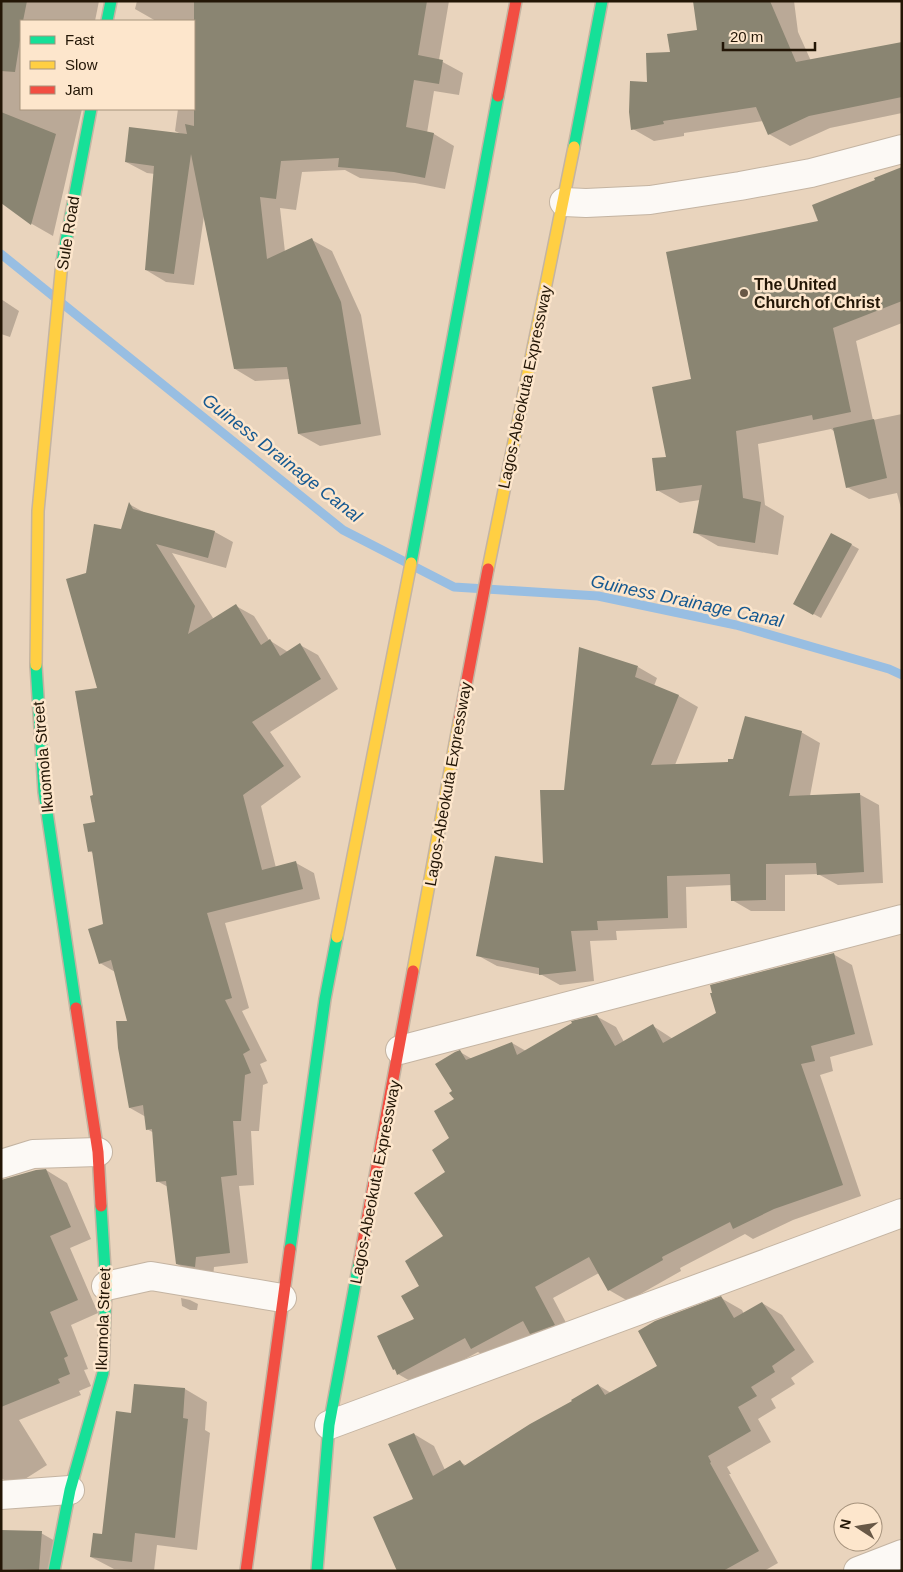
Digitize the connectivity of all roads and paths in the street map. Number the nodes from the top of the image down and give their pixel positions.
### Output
1 (111, 1) edge
2 (516, 1) edge
3 (602, 1) edge
4 (107, 20) edge
5 (90, 110) edge
6 (902, 149) edge
7 (564, 202) junction
8 (54, 359) joint
9 (902, 919) edge
10 (400, 1050) junction
11 (98, 1152) junction
12 (1, 1164) edge
13 (902, 1213) edge
14 (106, 1286) junction
15 (282, 1298) junction
16 (329, 1425) junction
17 (70, 1490) junction
18 (1, 1495) edge
19 (902, 1554) edge
20 (54, 1571) edge
21 (246, 1571) edge
22 (317, 1571) edge
23 (858, 1571) edge

1 - 4 main road
2 - 15 main road
3 - 7 main road, Lagos-Abeokuta Expressway
5 - 8 main road, Sule Road
6 - 7 street
7 - 10 main road, Lagos-Abeokuta Expressway
8 - 11 main road, Ikuomola Street
9 - 10 street
10 - 16 main road, Lagos-Abeokuta Expressway
11 - 12 street
11 - 14 main road, Ikumola Street
13 - 16 street
14 - 15 street
14 - 17 main road, Ikumola Street
15 - 21 main road
16 - 22 main road, Lagos-Abeokuta Expressway
17 - 18 street
17 - 20 main road, Ikumola Street
19 - 23 street

